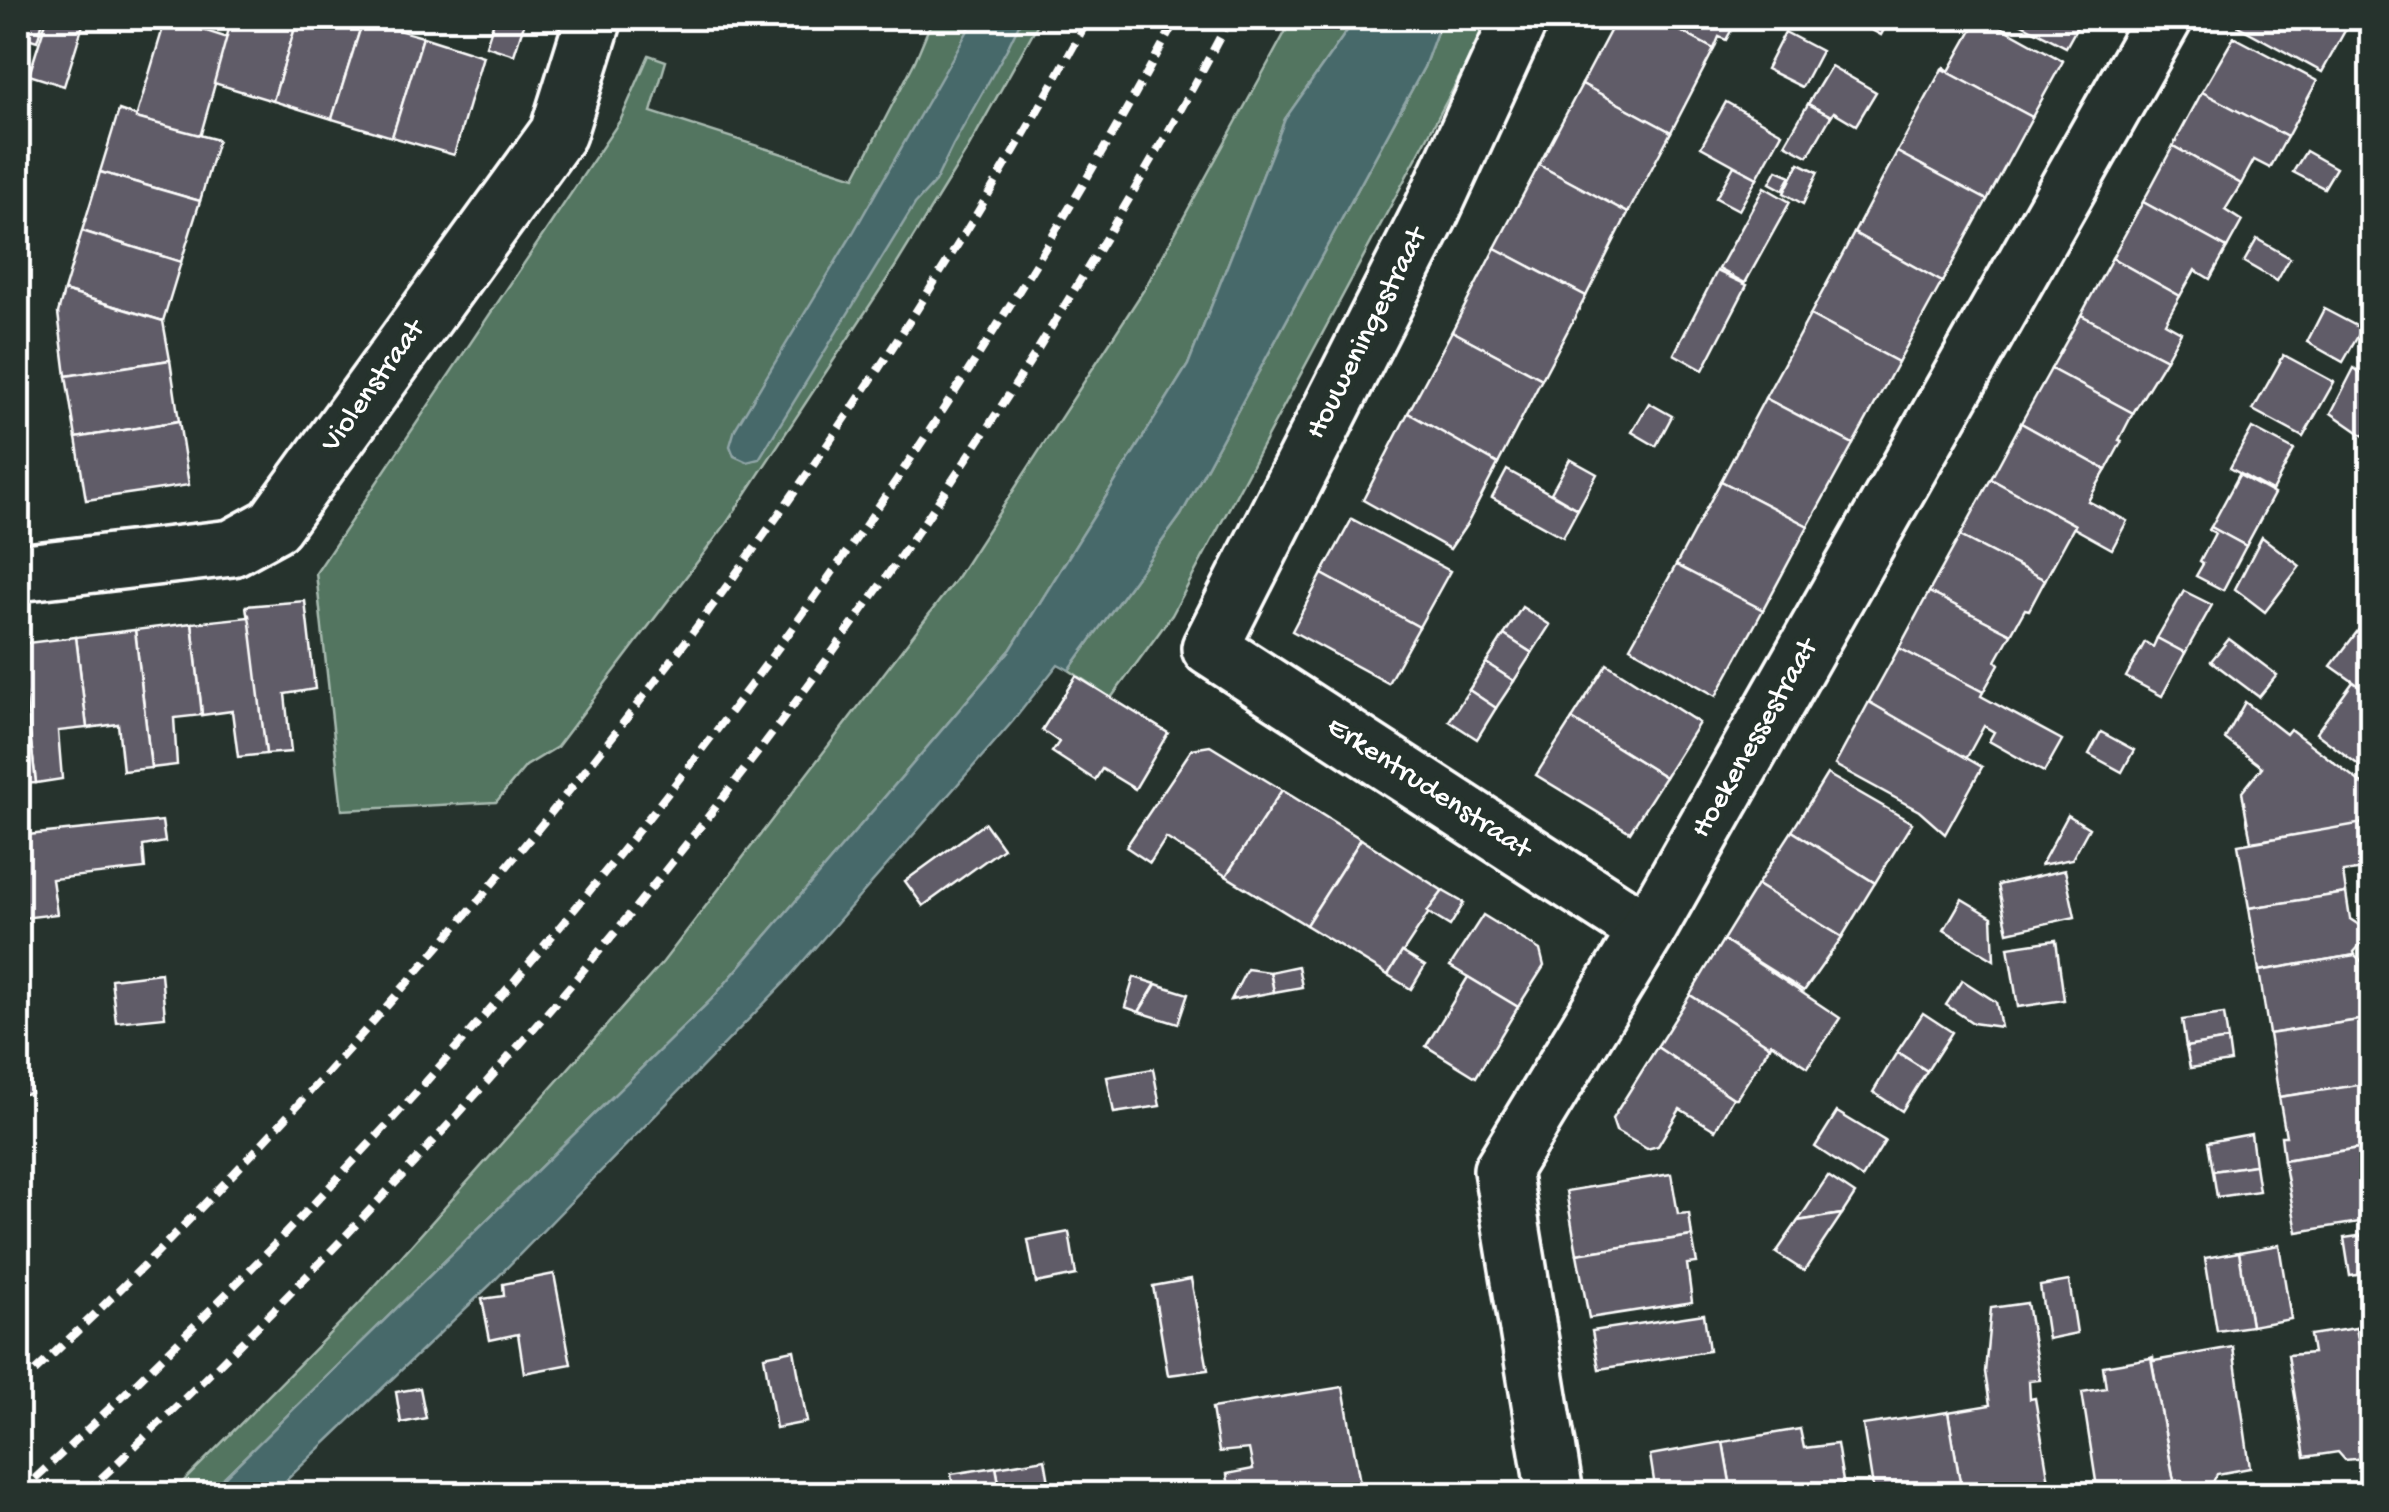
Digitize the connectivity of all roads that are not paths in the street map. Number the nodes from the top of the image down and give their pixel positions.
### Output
1 (594, 18) edge
2 (1520, 18) edge
3 (2164, 18) edge
4 (18, 574) edge
5 (1210, 648) joint
6 (1647, 930) junction
7 (1554, 1494) edge

1 - 4 street, Violenstraat
2 - 5 street, Houweningestraat
3 - 6 street, Hoekenessestraat
5 - 6 street, Erkentrudenstraat
6 - 7 street, Hoekenessestraat

